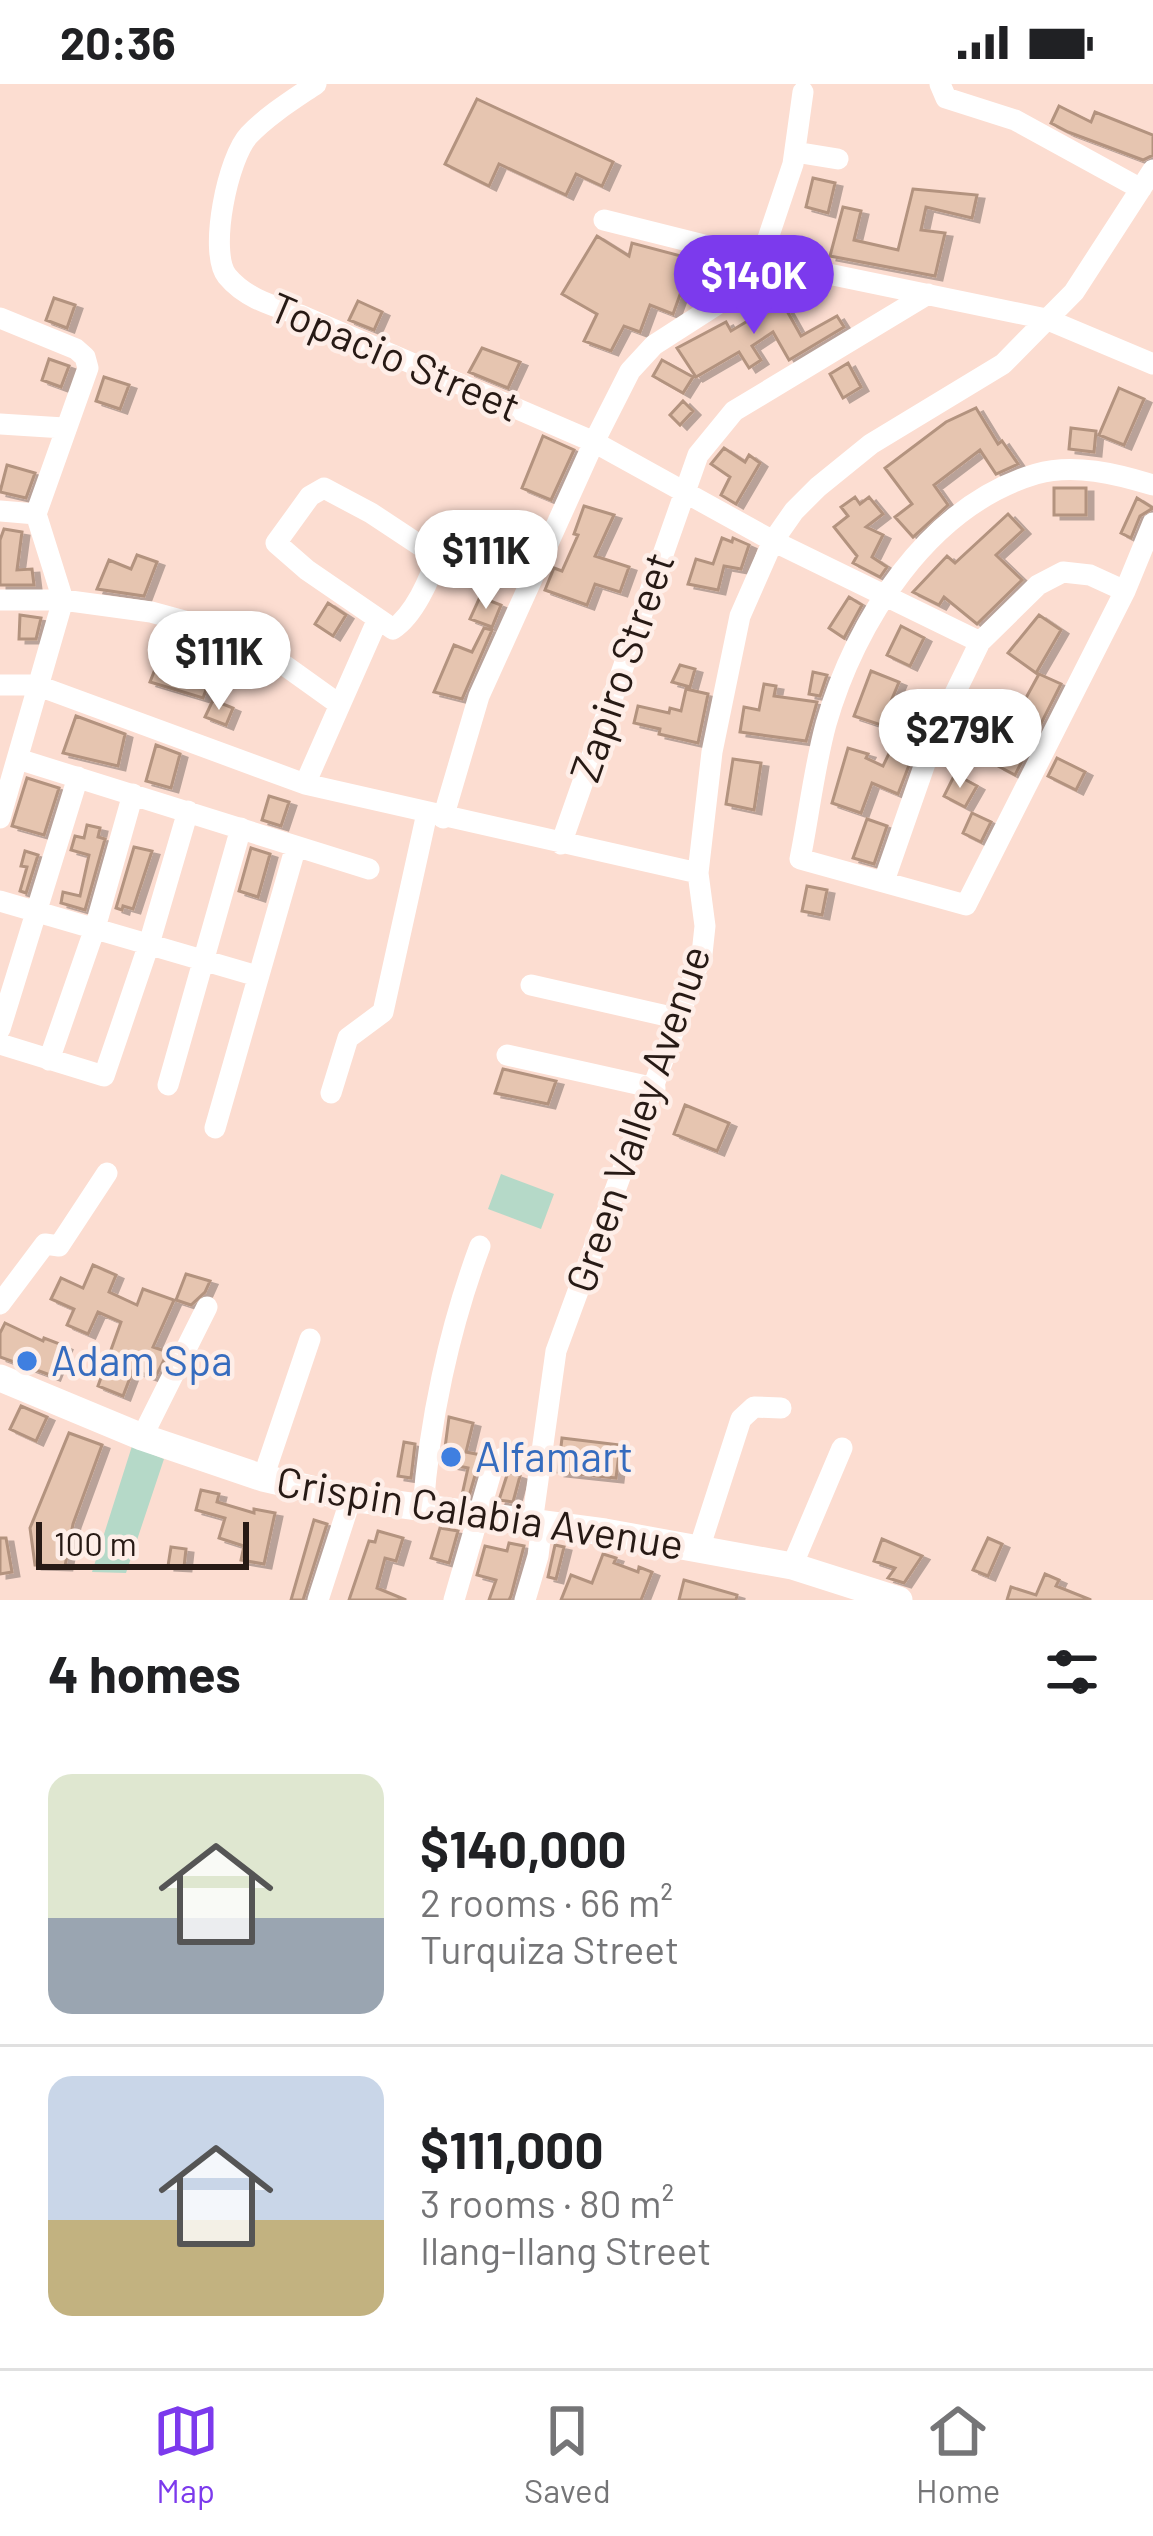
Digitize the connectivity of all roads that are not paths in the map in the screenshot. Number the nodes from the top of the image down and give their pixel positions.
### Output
1 (316, 84) edge
2 (940, 84) edge
3 (803, 92) dead end
4 (795, 152) junction
5 (838, 159) dead end
6 (1147, 180) edge
7 (604, 220) dead end
8 (770, 262) junction
9 (928, 294) junction
10 (0, 318) edge
11 (1046, 319) junction
12 (1153, 364) edge
13 (0, 424) edge
14 (64, 428) junction
15 (594, 442) junction
16 (1153, 484) edge
17 (682, 490) junction
18 (0, 512) edge
19 (36, 514) junction
20 (1153, 523) edge
21 (773, 541) junction
22 (1125, 591) junction
23 (885, 593) junction
24 (0, 600) edge
25 (63, 600) junction
26 (377, 621) junction
27 (980, 642) junction
28 (0, 685) edge
29 (36, 685) junction
30 (340, 705) junction
31 (18, 759) junction
32 (78, 777) junction
33 (305, 784) junction
34 (4, 791) edge
35 (133, 794) junction
36 (188, 811) junction
37 (435, 815) junction
38 (0, 818) edge
39 (241, 828) junction
40 (561, 844) junction
41 (296, 846) junction
42 (369, 869) dead end
43 (698, 873) junction
44 (884, 880) junction
45 (0, 902) edge
46 (36, 911) junction
47 (95, 928) junction
48 (149, 944) junction
49 (203, 960) junction
50 (257, 976) junction
51 (531, 985) dead end
52 (680, 1019) junction
53 (0, 1029) edge
54 (0, 1044) edge
55 (507, 1055) dead end
56 (49, 1060) junction
57 (168, 1085) dead end
58 (656, 1088) junction
59 (331, 1093) dead end
60 (215, 1128) dead end
61 (107, 1173) dead end
62 (480, 1246) dead end
63 (0, 1304) edge
64 (207, 1307) dead end
65 (310, 1339) dead end
66 (0, 1378) edge
67 (782, 1408) dead end
68 (142, 1437) junction
69 (842, 1448) dead end
70 (539, 1466) junction
71 (263, 1478) junction
72 (351, 1498) junction
73 (423, 1510) junction
74 (477, 1516) junction
75 (537, 1523) junction
76 (699, 1549) junction
77 (792, 1566) junction
78 (318, 1600) edge
79 (454, 1600) edge
80 (525, 1600) edge
81 (899, 1600) edge

1 - 15 street, Topacio Street
2 - 6 street
3 - 4 street
4 - 5 street
4 - 8 street
6 - 11 street, Green Valley Avenue
7 - 8 street
8 - 9 street
8 - 15 street
9 - 11 street
9 - 17 street, Zapiro Street
10 - 14 street
11 - 12 street
11 - 21 street, Green Valley Avenue
13 - 14 street
14 - 19 street
15 - 17 street, Topacio Street
15 - 37 street
16 - 23 street
17 - 21 street, Topacio Street
17 - 40 street, Zapiro Street
18 - 19 street
19 - 25 street
20 - 22 street
21 - 23 street, Topacio Street
21 - 43 street, Green Valley Avenue
22 - 27 street
22 - 44 street
23 - 27 street, Topacio Street
23 - 44 street
24 - 25 street
25 - 29 street
25 - 30 street
26 - 26 street
26 - 30 street
27 - 44 street
28 - 29 street
29 - 31 street
29 - 33 street
30 - 33 street
31 - 32 street
31 - 34 street
32 - 35 street
32 - 46 street
33 - 37 street
34 - 38 street
35 - 36 street
35 - 47 street
36 - 39 street
36 - 48 street
37 - 40 street
37 - 59 street
39 - 41 street
39 - 49 street
40 - 43 street
41 - 42 street
41 - 50 street
43 - 52 street, Green Valley Avenue
45 - 46 street
46 - 47 street
46 - 53 street
47 - 48 street
47 - 56 street
48 - 49 street
48 - 56 street
49 - 50 street
49 - 57 street
50 - 60 street
51 - 52 street
52 - 58 street, Green Valley Avenue
54 - 56 street
55 - 58 street
58 - 70 street, Green Valley Avenue
61 - 63 street
62 - 73 street
64 - 68 street
65 - 71 street
66 - 68 main road, Crispin Calabia Avenue
67 - 76 street
68 - 71 main road, Crispin Calabia Avenue
69 - 77 street
70 - 74 street
70 - 75 street, Green Valley Avenue
71 - 72 main road, Crispin Calabia Avenue
72 - 73 main road, Crispin Calabia Avenue
72 - 78 street
73 - 74 main road, Crispin Calabia Avenue
74 - 75 main road, Crispin Calabia Avenue
74 - 79 street
75 - 76 main road, Crispin Calabia Avenue
75 - 80 street, Green Valley Avenue
76 - 77 main road, Crispin Calabia Avenue
77 - 81 main road, Crispin Calabia Avenue

